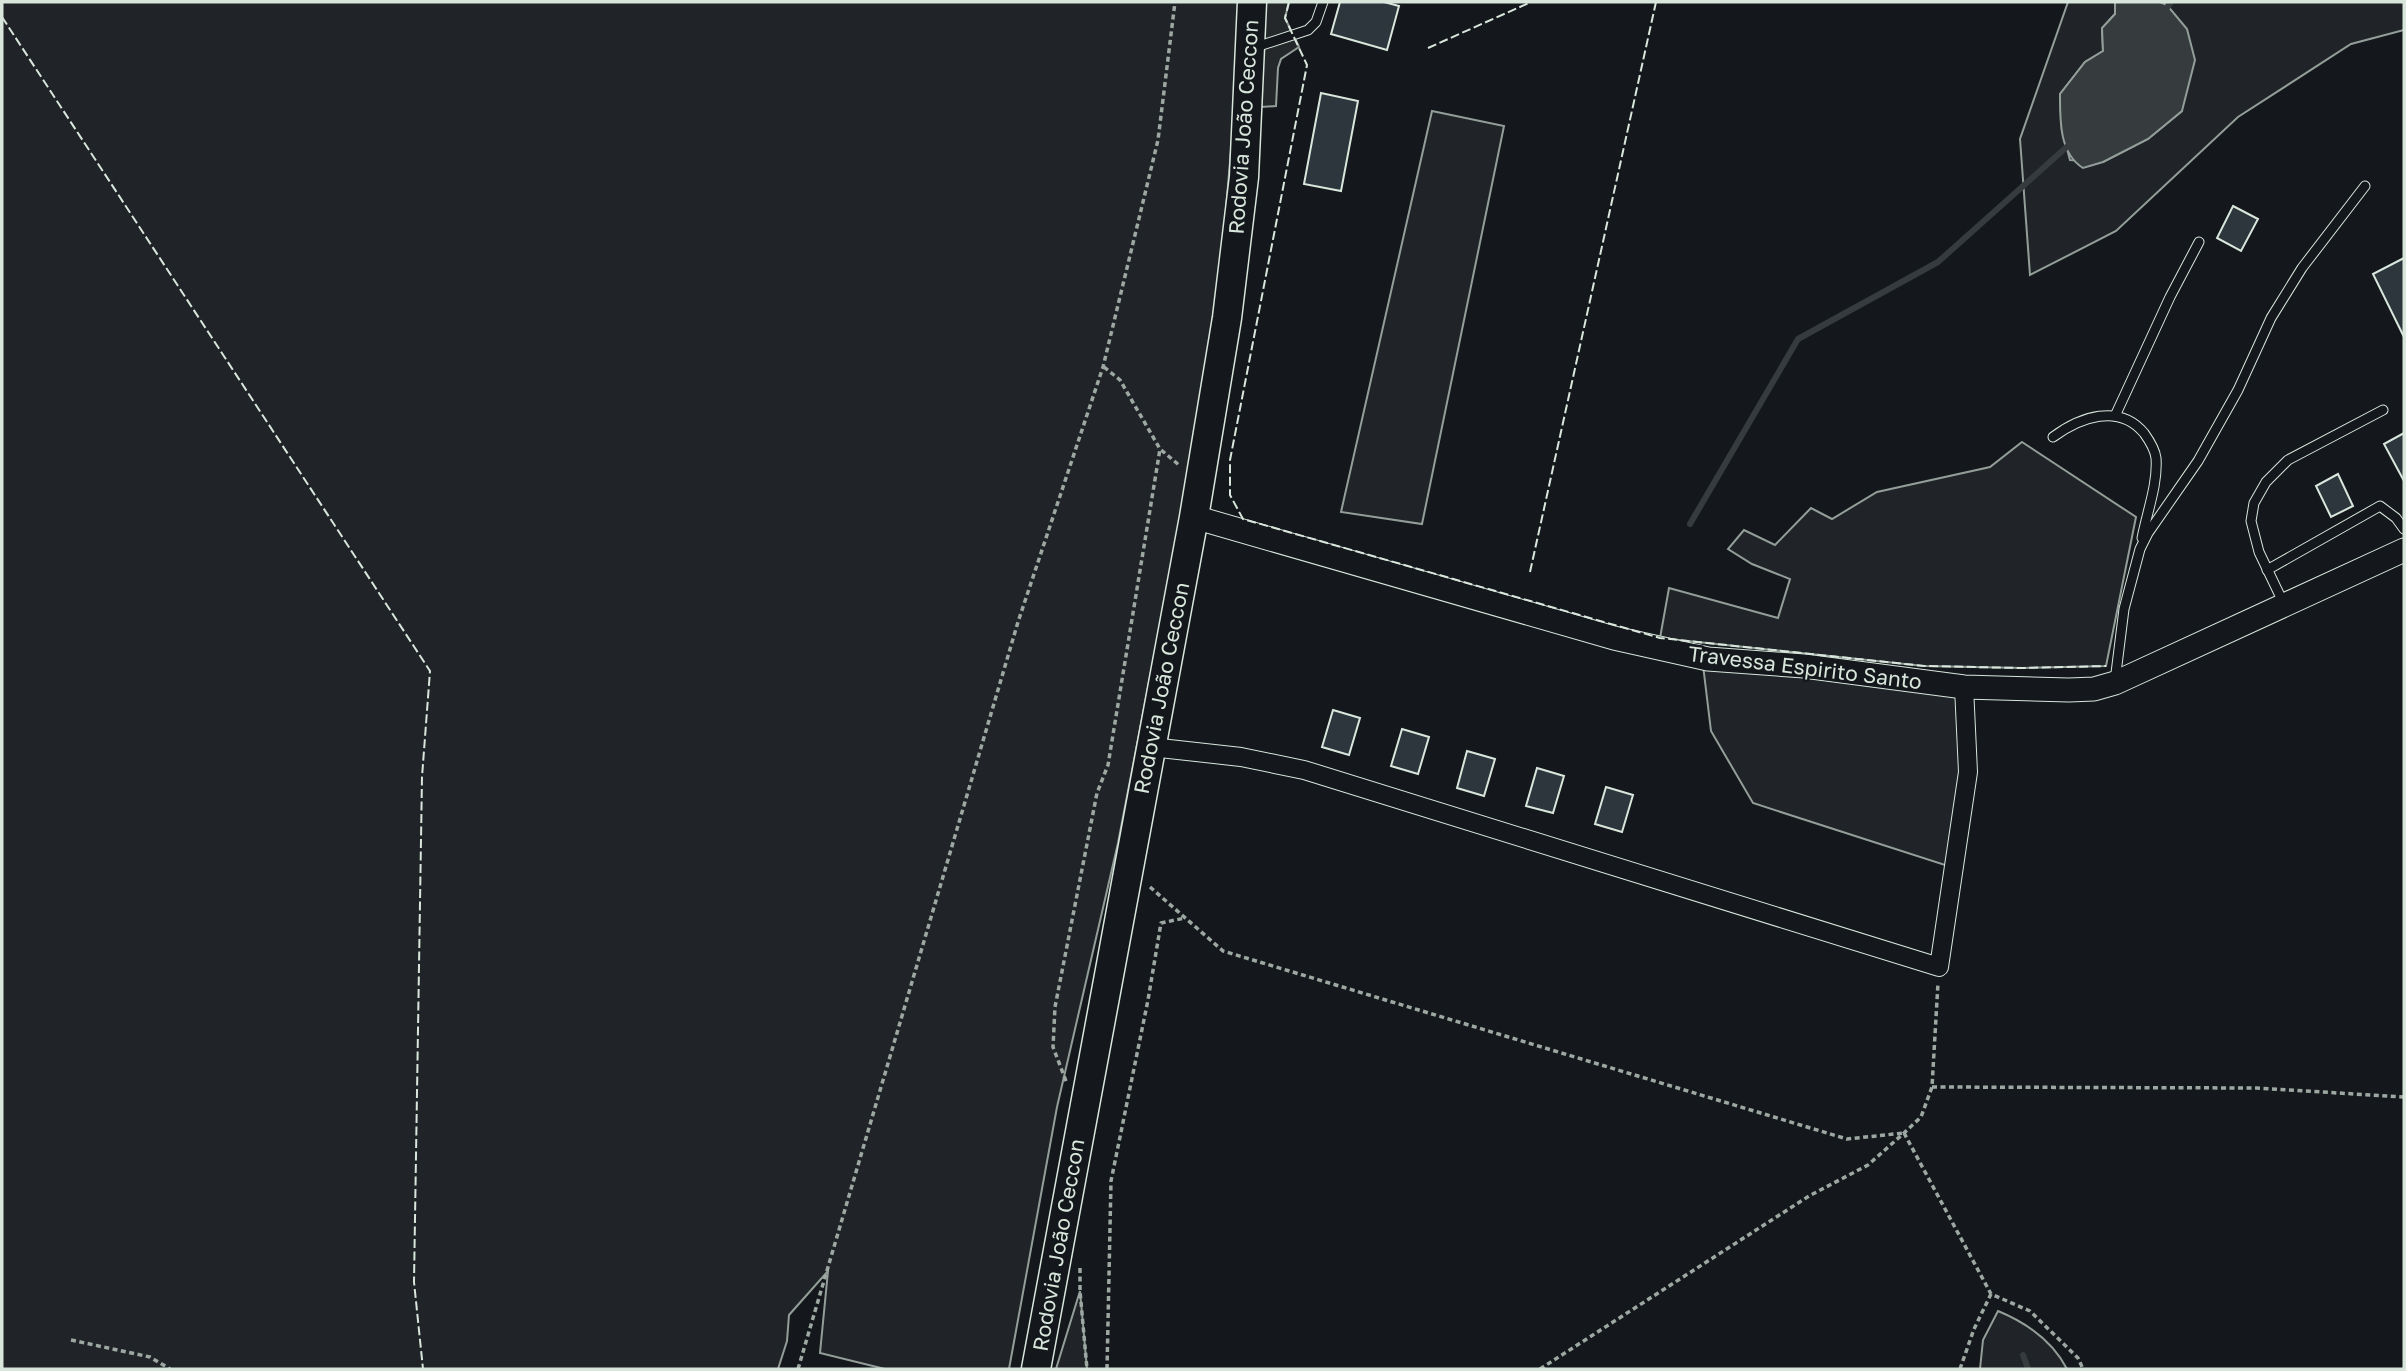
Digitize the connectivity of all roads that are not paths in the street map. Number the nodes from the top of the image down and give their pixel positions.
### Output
1 (1252, 2) edge
2 (1323, 2) edge
3 (1251, 49) junction
4 (2365, 186) dead end
5 (2199, 242) dead end
6 (2383, 410) dead end
7 (2115, 416) junction
8 (2053, 437) dead end
9 (1194, 517) junction
10 (2400, 517) edge
11 (2404, 529) edge
12 (2140, 550) junction
13 (2404, 550) edge
14 (2267, 570) junction
15 (2284, 604) junction
16 (2115, 683) junction
17 (1964, 687) junction
18 (1151, 747) junction
19 (1036, 1369) edge

1 - 3 main road, Rodovia João Ceccon
2 - 3 lane
3 - 9 main road, Rodovia João Ceccon
4 - 12 lane
5 - 7 lane
6 - 14 lane
7 - 8 lane
7 - 12 lane
9 - 17 street, Travessa Espirito Santo
9 - 18 main road, Rodovia João Ceccon
10 - 11 lane
10 - 14 lane
12 - 16 lane
13 - 15 street, Travessa Espirito Santo
14 - 15 lane
15 - 16 street, Travessa Espirito Santo
16 - 17 street, Travessa Espirito Santo
17 - 18 street
18 - 19 main road, Rodovia João Ceccon

